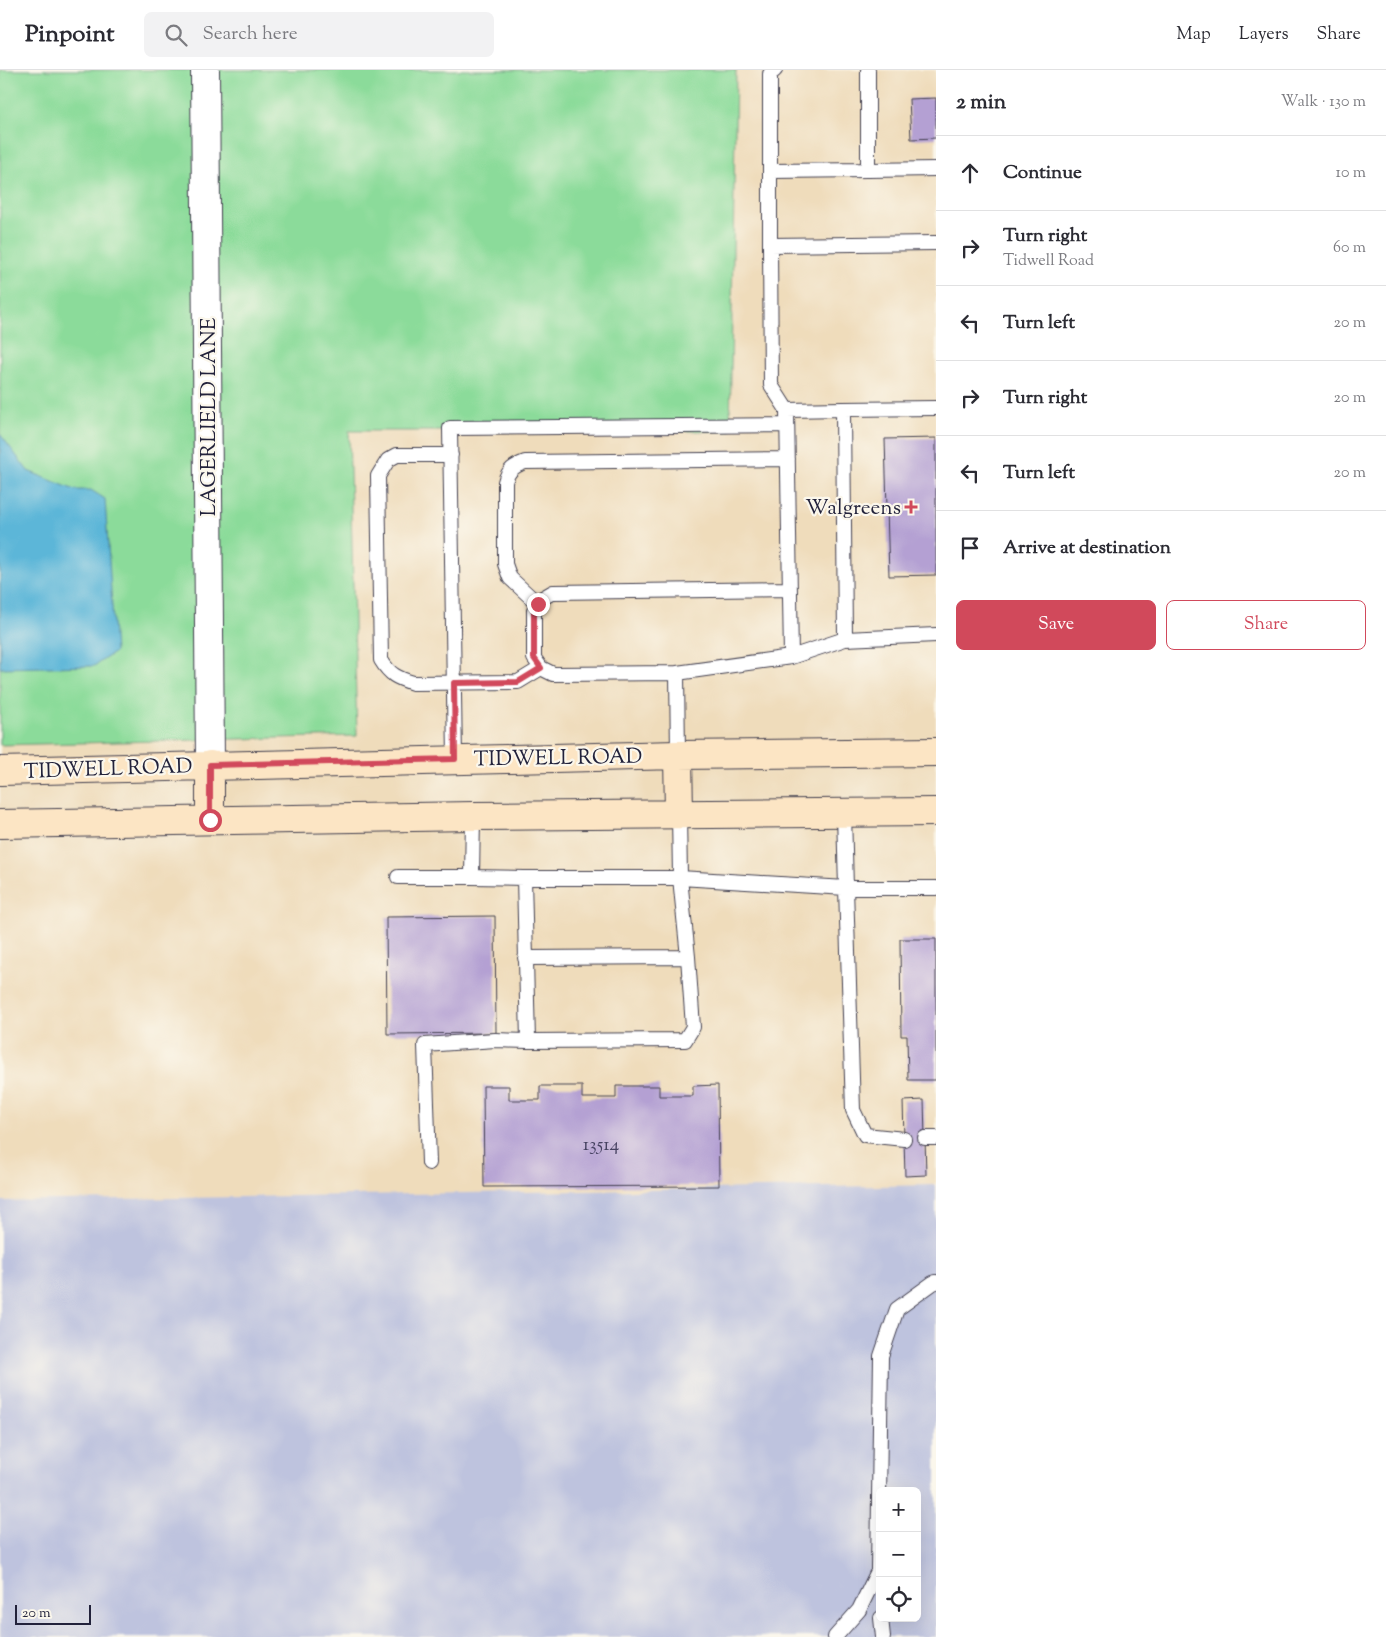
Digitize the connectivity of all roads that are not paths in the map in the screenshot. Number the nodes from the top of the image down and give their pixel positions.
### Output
1 (205, 70) edge
2 (775, 70) edge
3 (868, 70) edge
4 (936, 169) edge
5 (868, 170) junction
6 (770, 172) junction
7 (936, 243) edge
8 (770, 245) junction
9 (936, 408) edge
10 (843, 409) junction
11 (787, 410) junction
12 (787, 425) junction
13 (451, 454) junction
14 (788, 459) junction
15 (790, 589) junction
16 (538, 604) junction
17 (936, 635) edge
18 (845, 639) junction
19 (791, 657) junction
20 (541, 668) junction
21 (677, 673) junction
22 (454, 683) junction
23 (936, 752) edge
24 (678, 754) junction
25 (455, 759) junction
26 (210, 765) junction
27 (0, 771) edge
28 (936, 812) edge
29 (679, 813) junction
30 (844, 813) junction
31 (473, 816) junction
32 (210, 820) junction
33 (0, 824) edge
34 (398, 877) dead end
35 (472, 877) junction
36 (524, 878) junction
37 (680, 878) junction
38 (846, 888) junction
39 (936, 888) edge
40 (688, 957) junction
41 (525, 958) junction
42 (528, 1041) junction
43 (904, 1138) dead end
44 (429, 1163) dead end
45 (936, 1282) edge
46 (879, 1532) edge
47 (876, 1575) edge
48 (882, 1622) edge
49 (835, 1637) edge
50 (883, 1637) edge

1 - 26 street, LAGERLIELD LANE
2 - 6 lane
3 - 5 lane
4 - 5 lane
5 - 6 lane
6 - 8 lane
7 - 8 lane
8 - 11 lane
9 - 10 lane
10 - 11 lane
10 - 18 lane
11 - 12 lane
12 - 13 lane
12 - 14 lane
13 - 22 lane
13 - 22 lane
14 - 15 lane
14 - 16 lane
15 - 16 lane
15 - 19 lane
16 - 20 lane
17 - 18 lane
18 - 19 lane
19 - 21 lane
20 - 21 lane
20 - 22 lane
21 - 24 lane
22 - 25 lane
23 - 24 main road, TIDWELL ROAD
24 - 25 main road, TIDWELL ROAD
24 - 29 main road
25 - 26 main road, TIDWELL ROAD
26 - 27 main road, TIDWELL ROAD
26 - 32 main road
28 - 30 main road
29 - 30 main road
29 - 31 main road
29 - 37 lane
30 - 38 lane
31 - 32 main road
31 - 35 lane
32 - 33 main road
34 - 35 lane
35 - 36 lane
36 - 37 lane
36 - 41 lane
37 - 38 lane
37 - 40 lane
38 - 39 lane
38 - 43 lane
40 - 41 lane
40 - 42 lane
41 - 42 lane
42 - 44 lane
45 - 46 lane
47 - 49 lane
48 - 50 lane

